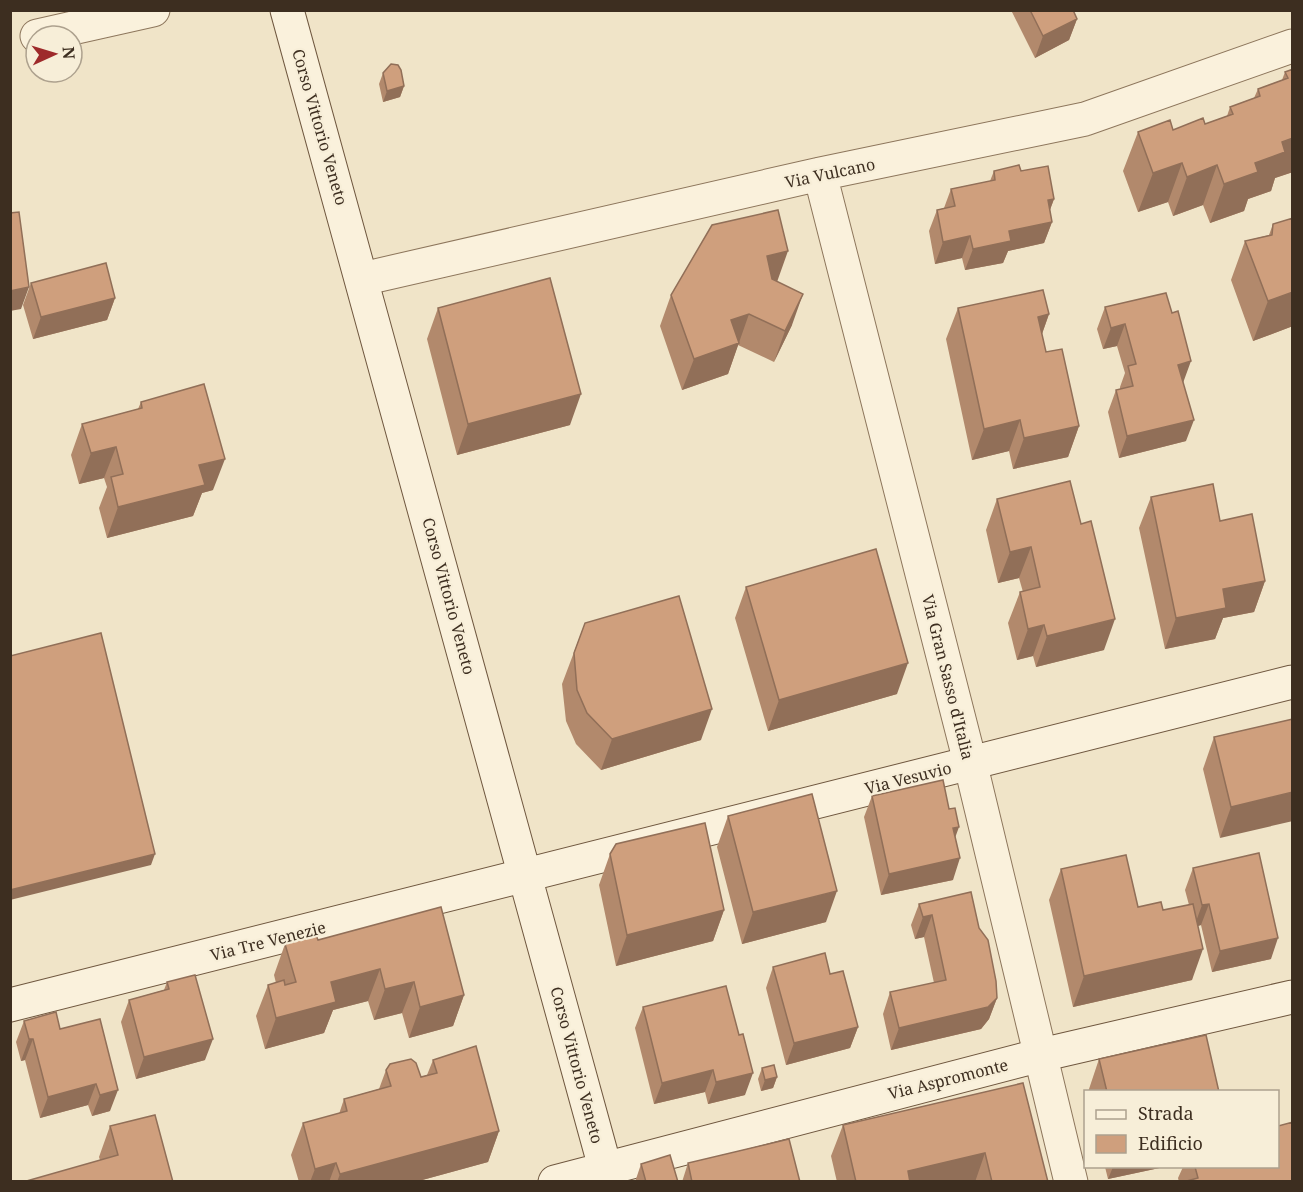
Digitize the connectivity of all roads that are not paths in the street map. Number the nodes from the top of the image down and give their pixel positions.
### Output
1 (153, 10) edge
2 (287, 10) edge
3 (84, 25) edge
4 (1293, 46) edge
5 (820, 174) junction
6 (362, 279) junction
7 (1293, 682) edge
8 (970, 762) junction
9 (525, 876) junction
10 (1293, 997) edge
11 (10, 1005) edge
12 (1041, 1055) junction
13 (607, 1174) edge
14 (555, 1182) edge
15 (1071, 1182) edge

1 - 3 street
2 - 6 street, Corso Vittorio Veneto
4 - 5 street, Via Vulcano
5 - 6 street, Via Vulcano
5 - 8 street, Via Gran Sasso d'Italia
6 - 9 street, Corso Vittorio Veneto
7 - 8 street, Via Vesuvio
8 - 9 street, Via Vesuvio
8 - 12 street, Via Gran Sasso d'Italia
9 - 11 street, Via Tre Venezie
9 - 13 street, Corso Vittorio Veneto
10 - 12 street, Via Aspromonte
12 - 13 street, Via Aspromonte
12 - 15 street, Via Gran Sasso d'Italia
13 - 14 street, Via Aspromonte

